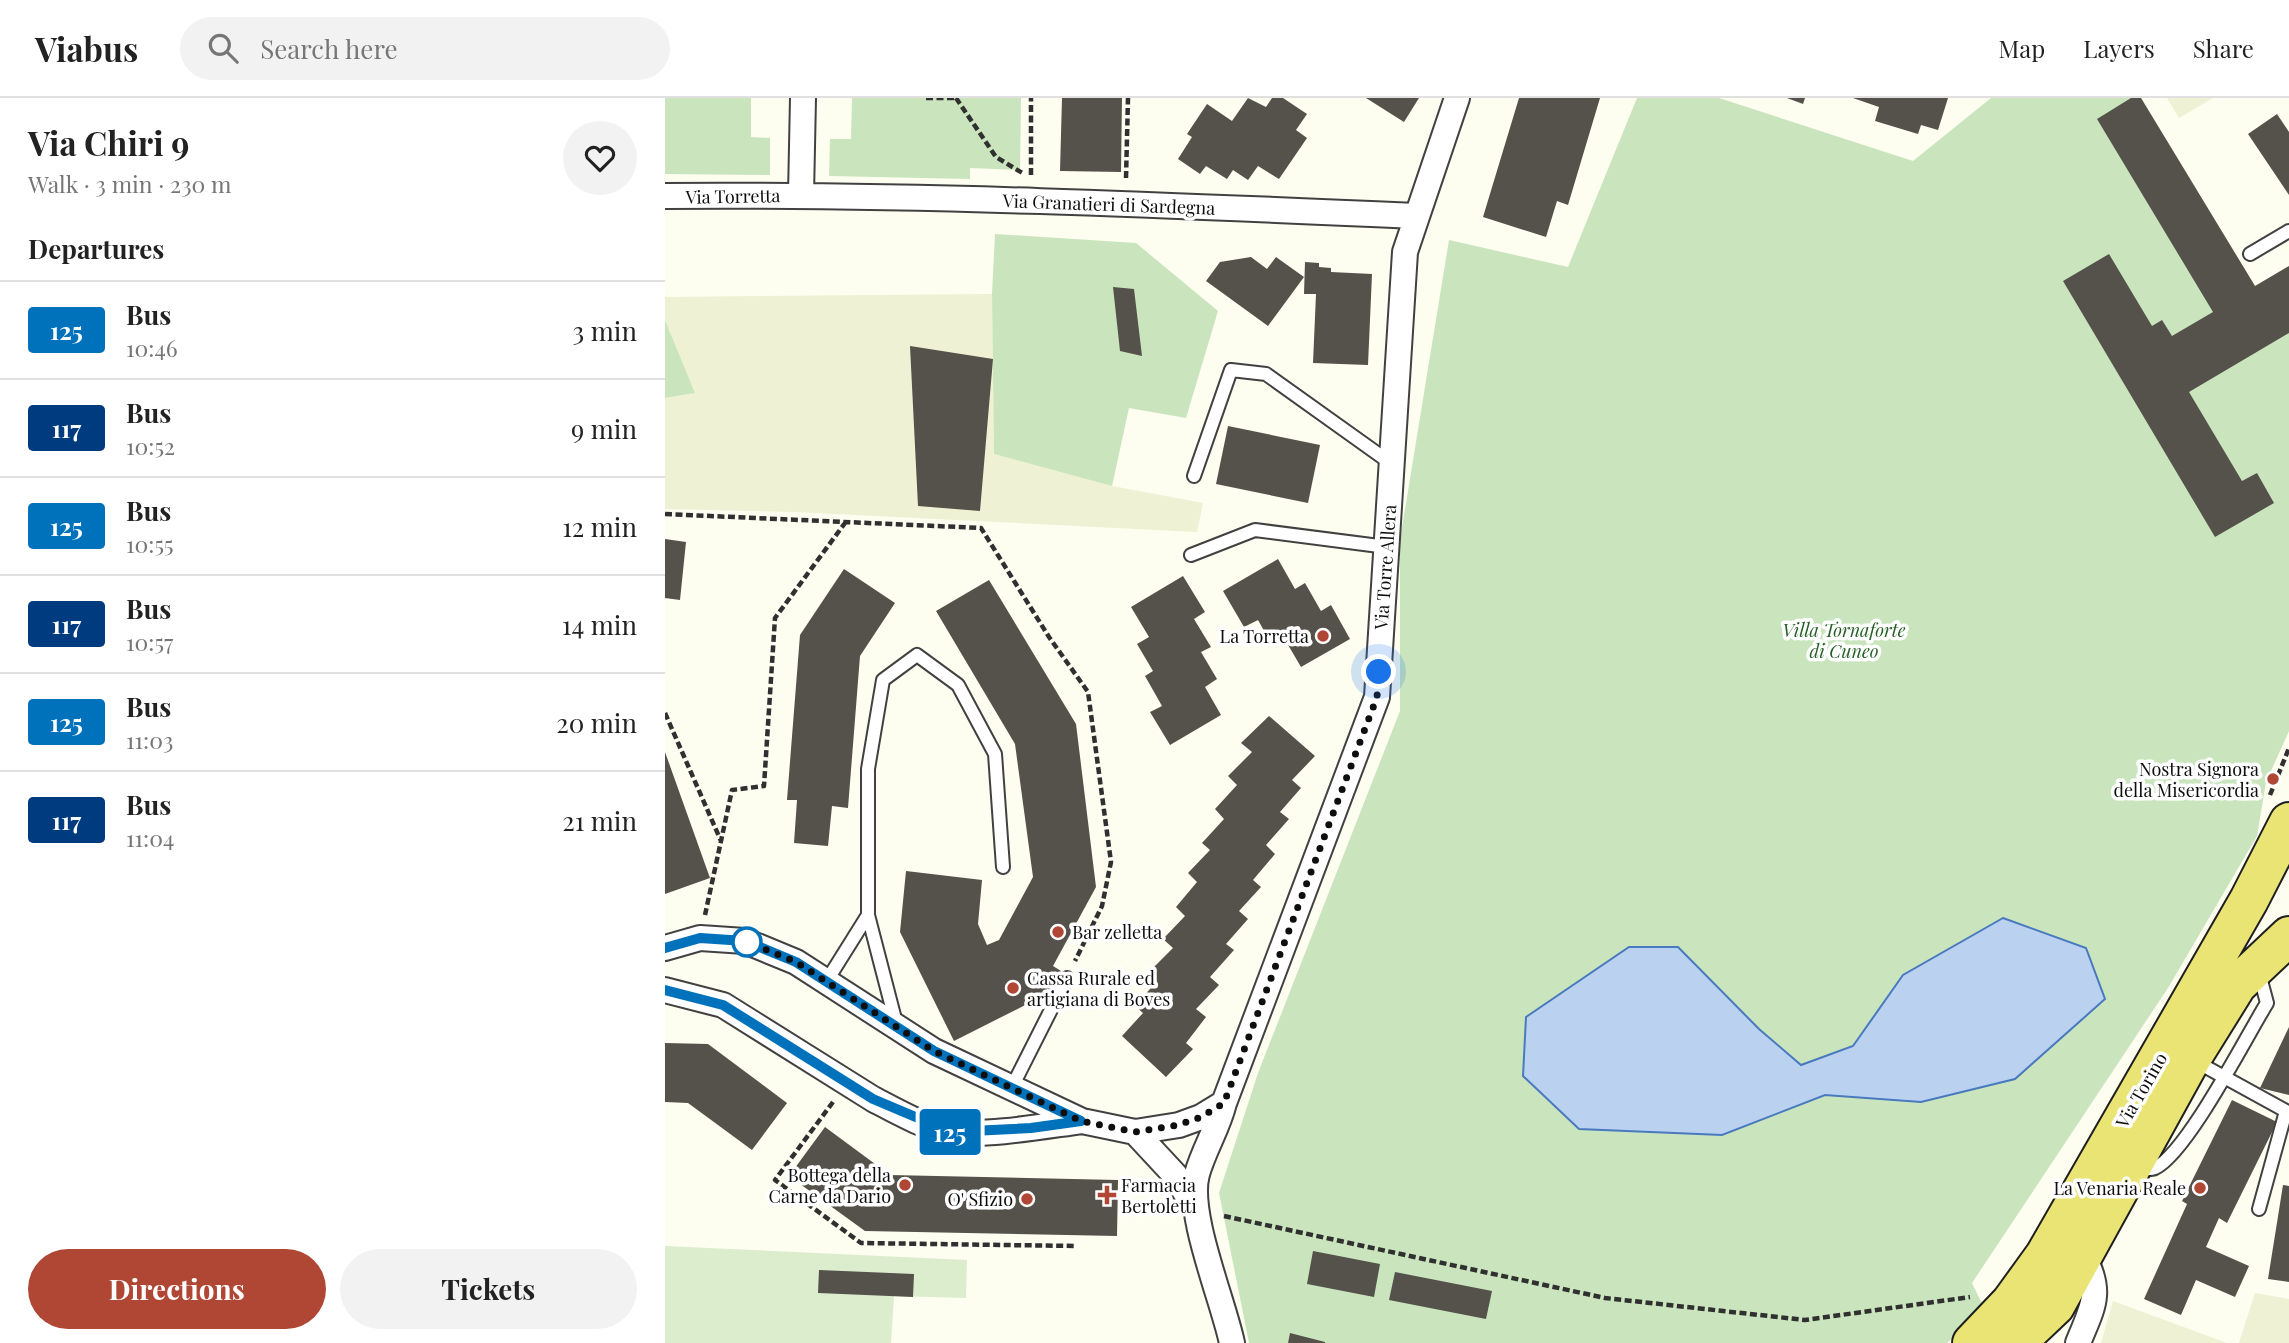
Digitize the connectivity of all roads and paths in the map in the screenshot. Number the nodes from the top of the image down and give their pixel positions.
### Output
1 (803, 98) edge
2 (926, 98) edge
3 (956, 98) edge
4 (1031, 98) edge
5 (1128, 98) edge
6 (1457, 98) edge
7 (801, 195) junction
8 (665, 196) edge
9 (1126, 204) junction
10 (1416, 216) junction
11 (2289, 231) edge
12 (2251, 254) dead end
13 (1392, 464) junction
14 (1194, 476) dead end
15 (665, 514) edge
16 (845, 522) junction
17 (1387, 547) junction
18 (1191, 555) dead end
19 (665, 713) edge
20 (2289, 822) edge
21 (721, 842) junction
22 (1003, 867) dead end
23 (868, 915) junction
24 (2289, 936) edge
25 (700, 938) junction
26 (665, 948) edge
27 (1067, 978) joint
28 (826, 982) junction
29 (665, 990) edge
30 (897, 1027) junction
31 (2207, 1068) junction
32 (848, 1082) junction
33 (1012, 1087) junction
34 (1224, 1103) junction
35 (1081, 1121) junction
36 (1135, 1132) junction
37 (2259, 1209) dead end
38 (1196, 1210) junction
39 (1077, 1246) dead end
40 (2084, 1255) junction
41 (1976, 1296) dead end
42 (2055, 1306) junction
43 (1232, 1343) edge
44 (1972, 1343) edge
45 (2016, 1343) edge
46 (2039, 1343) edge
47 (2078, 1343) edge

1 - 7 street
2 - 3 path
3 - 4 path
5 - 9 path
6 - 10 street, Via Torre Allera
7 - 8 street, Via Torretta
7 - 9 street, Via Granatieri di Sardegna
9 - 10 street, Via Granatieri di Sardegna
10 - 13 street, Via Torre Allera
11 - 12 lane
13 - 14 lane
13 - 17 street, Via Torre Allera
15 - 16 path
16 - 21 path
16 - 27 path
17 - 18 lane
17 - 34 street, Via Torre Allera
19 - 21 path
20 - 44 main road, Via Torino
21 - 25 path
22 - 23 lane
23 - 28 lane
23 - 30 lane
24 - 31 main road, Via Torino
25 - 26 street
25 - 28 street
27 - 33 lane
28 - 30 street
29 - 32 street
30 - 33 street
31 - 37 lane
31 - 40 main road, Via Torino
32 - 35 street
32 - 39 path
33 - 35 street
34 - 36 street
34 - 38 street, Via Torre Allera
35 - 36 street
36 - 38 street
38 - 41 path
38 - 43 street, Via Torre Allera
40 - 42 main road, Via Torino
40 - 47 street
42 - 45 main road, Via Torino
42 - 46 main road

